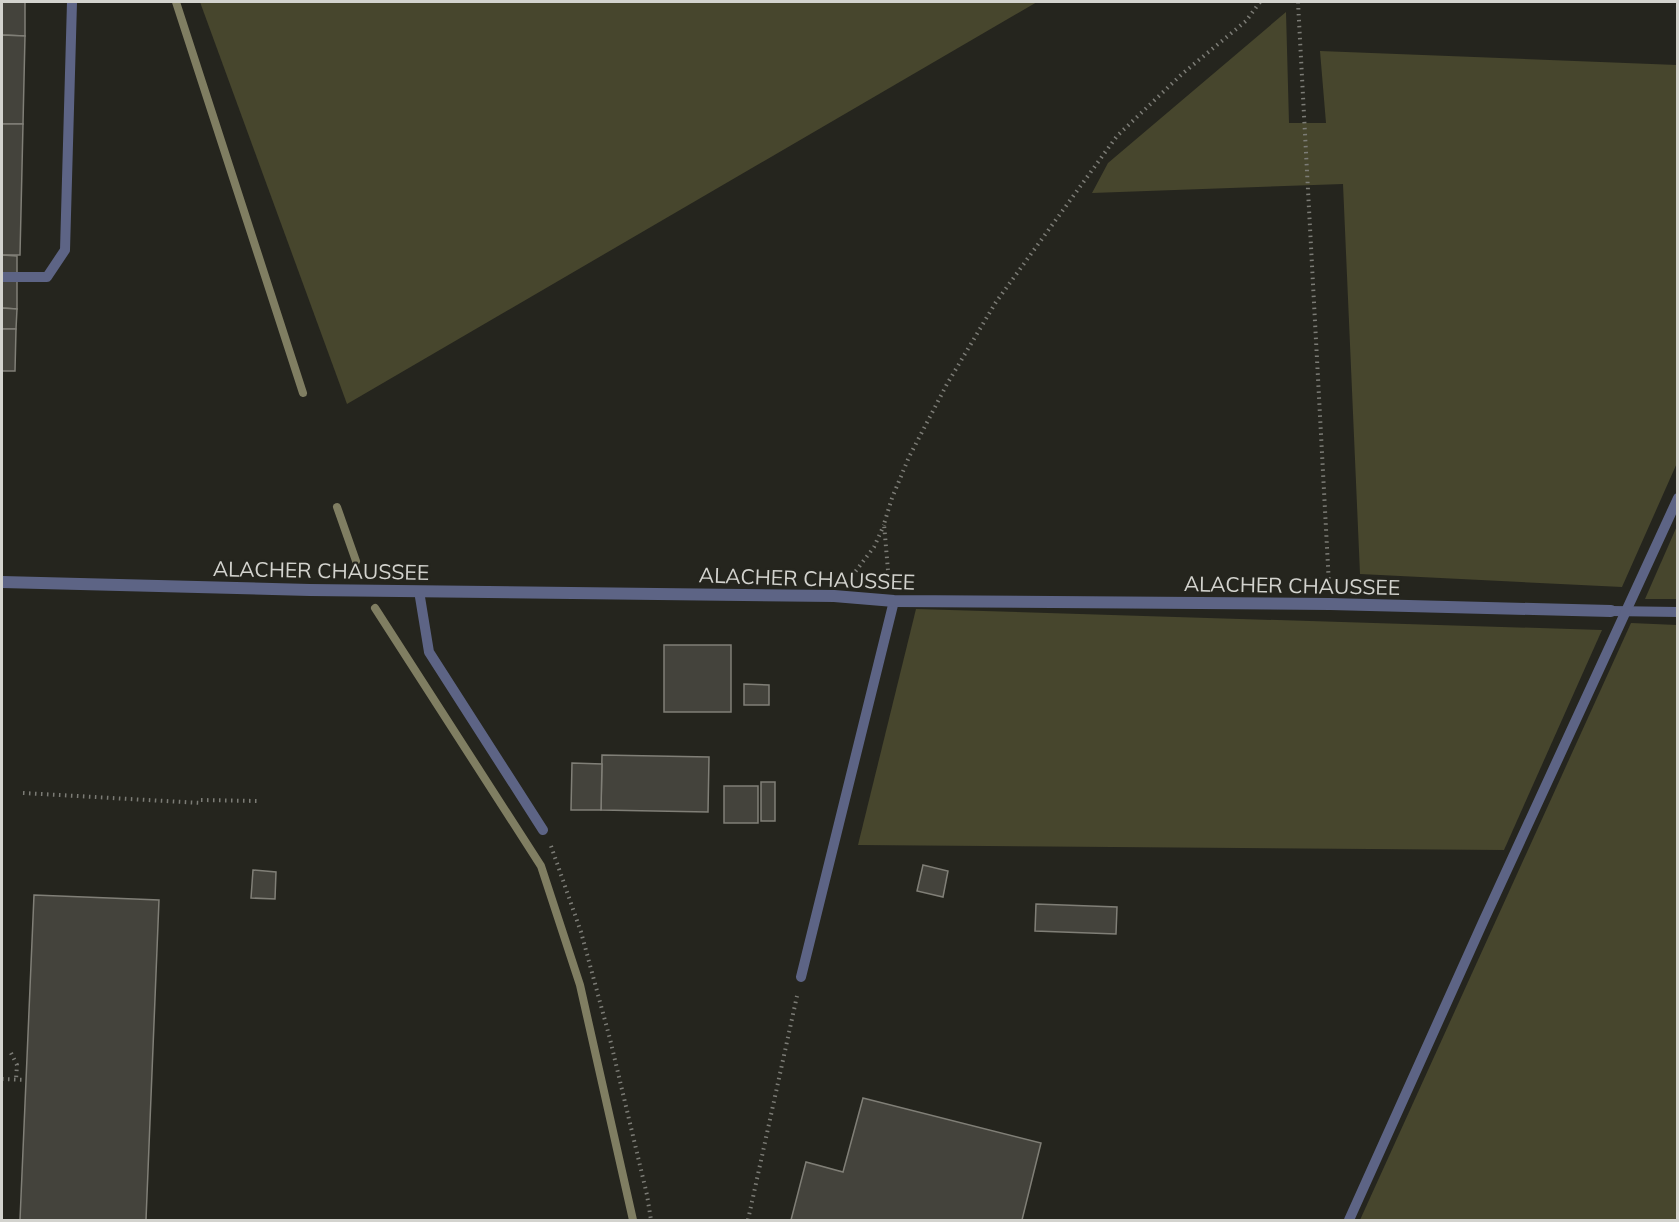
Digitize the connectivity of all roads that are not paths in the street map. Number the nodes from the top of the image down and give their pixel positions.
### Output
1 (72, 2) edge
2 (2, 277) edge
3 (1677, 498) edge
4 (2, 582) edge
5 (419, 591) junction
6 (894, 601) junction
7 (1611, 611) joint
8 (1626, 612) junction
9 (1677, 612) edge
10 (543, 830) road end
11 (801, 977) road end
12 (1349, 1221) edge

1 - 2 lane
3 - 8 lane
4 - 5 street, ALACHER CHAUSSEE
5 - 6 street, ALACHER CHAUSSEE
5 - 10 lane
6 - 7 street, ALACHER CHAUSSEE
6 - 11 lane
7 - 8 lane
8 - 9 lane
8 - 12 lane

